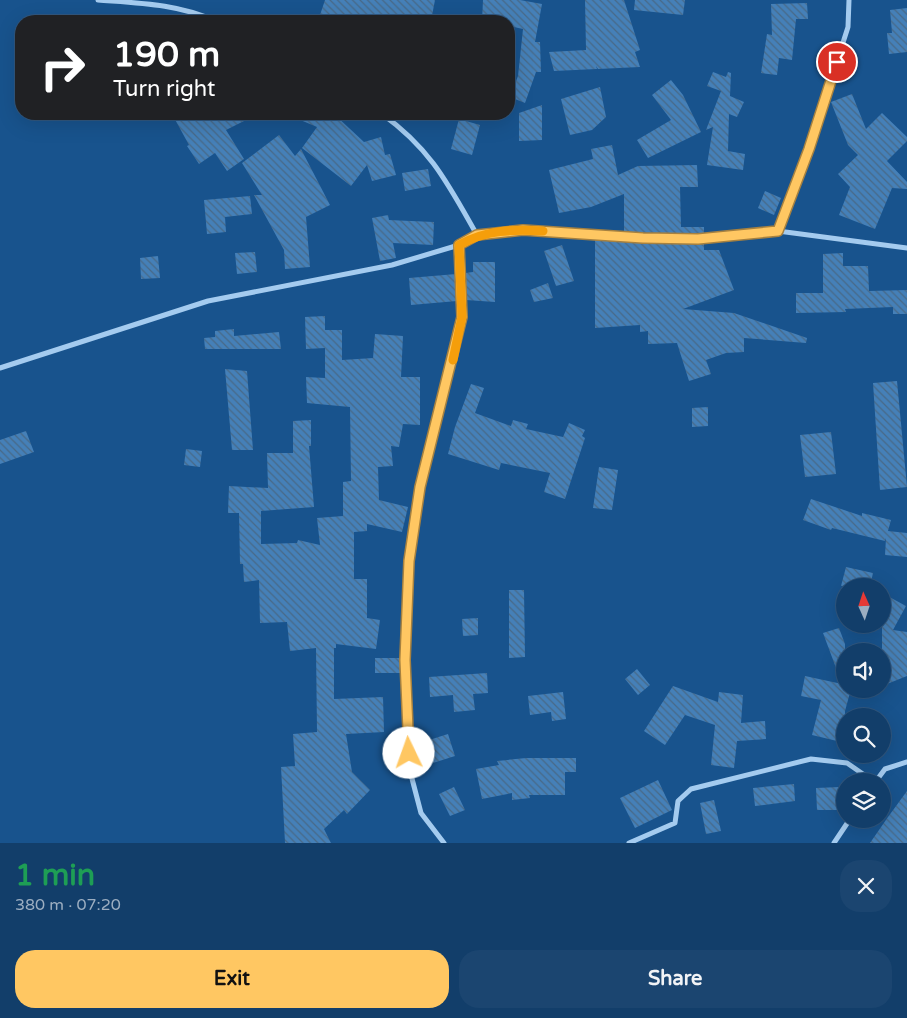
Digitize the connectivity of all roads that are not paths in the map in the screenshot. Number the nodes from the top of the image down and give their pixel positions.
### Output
1 (98, 0) edge
2 (849, 0) edge
3 (200, 15) edge
4 (390, 120) edge
5 (778, 231) junction
6 (477, 235) junction
7 (459, 245) junction
8 (907, 248) edge
9 (0, 368) edge
10 (907, 762) edge
11 (863, 773) edge
12 (882, 773) edge
13 (844, 828) edge
14 (444, 843) edge
15 (629, 843) edge
16 (834, 843) edge

1 - 3 street
2 - 5 street
4 - 6 street
5 - 6 street
5 - 8 street
6 - 7 street
7 - 9 street
7 - 14 street
10 - 12 street
11 - 15 street
13 - 16 street

